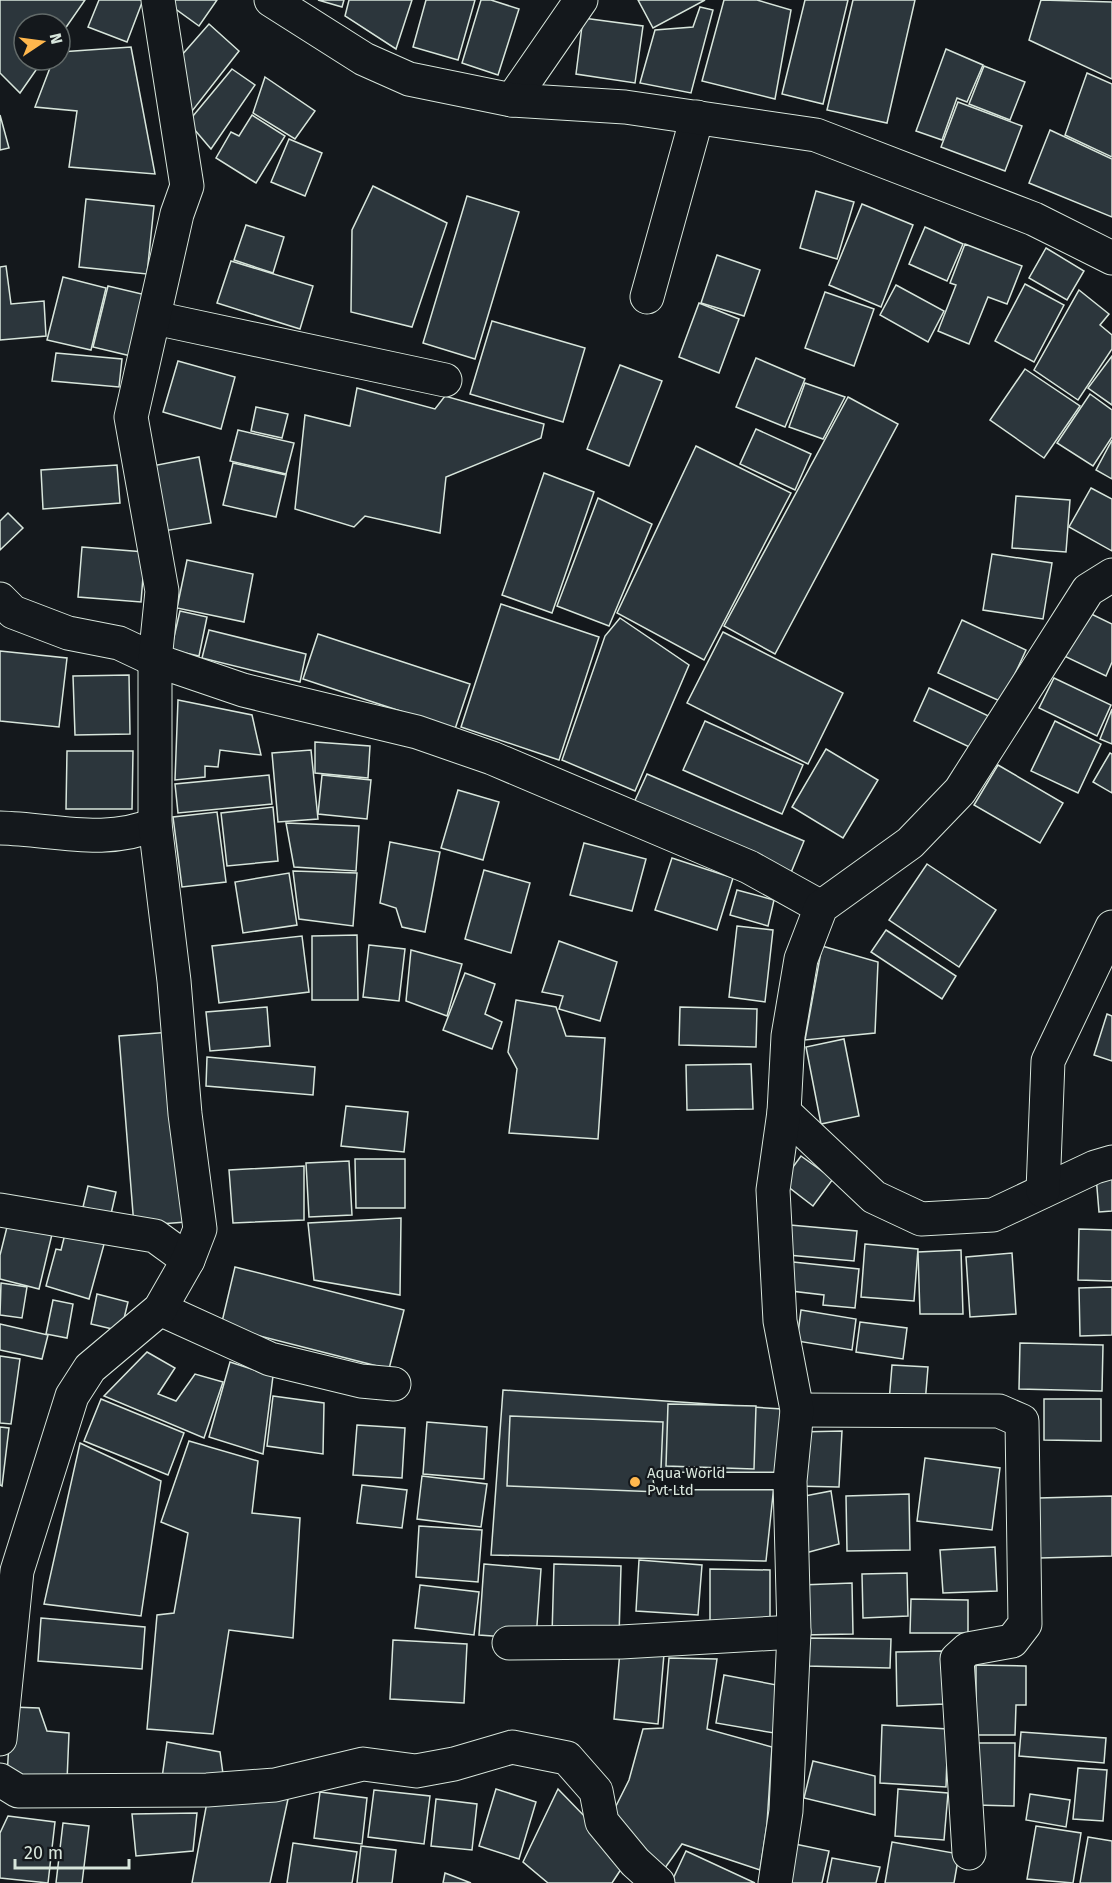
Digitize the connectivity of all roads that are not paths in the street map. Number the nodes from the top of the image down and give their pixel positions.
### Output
1 (158, 0) edge
2 (271, 0) edge
3 (581, 0) edge
4 (512, 100) junction
5 (697, 117) junction
6 (1112, 258) edge
7 (646, 297) dead end
8 (155, 318) junction
9 (445, 380) dead end
10 (1112, 575) edge
11 (0, 599) edge
12 (155, 660) junction
13 (155, 824) junction
14 (0, 828) edge
15 (821, 907) junction
16 (1112, 927) edge
17 (784, 1112) junction
18 (1112, 1162) edge
19 (1043, 1191) junction
20 (0, 1210) edge
21 (188, 1260) junction
22 (160, 1309) junction
23 (394, 1384) dead end
24 (797, 1410) junction
25 (662, 1480) dead end
26 (790, 1481) junction
27 (9, 1571) edge
28 (794, 1632) junction
29 (509, 1643) dead end
30 (0, 1739) edge
31 (0, 1780) edge
32 (969, 1853) dead end
33 (658, 1883) edge
34 (775, 1883) edge

1 - 8 street
2 - 4 street
3 - 4 street
4 - 5 street
5 - 6 street
5 - 7 street
8 - 9 street
8 - 12 street
10 - 15 street
11 - 12 street
12 - 13 street
12 - 15 street
13 - 14 street
13 - 21 street
15 - 17 street
16 - 19 street
17 - 19 street
17 - 24 street
18 - 19 street
20 - 21 street
21 - 22 street
22 - 23 street
22 - 27 street
24 - 26 street
24 - 32 street
25 - 26 lane
26 - 28 street
27 - 30 street
28 - 29 street
28 - 34 street
31 - 33 street

